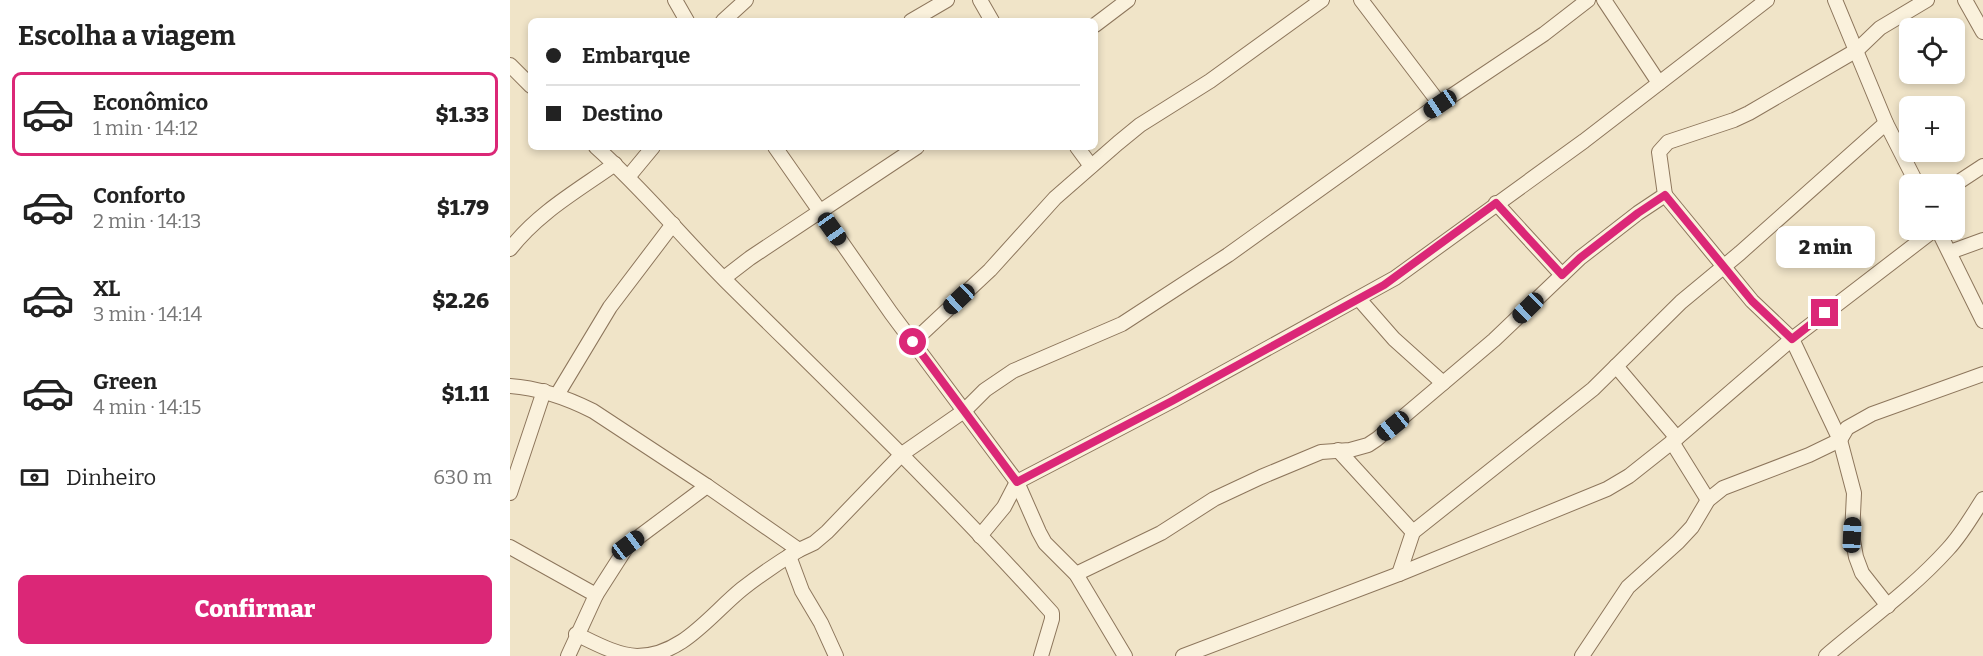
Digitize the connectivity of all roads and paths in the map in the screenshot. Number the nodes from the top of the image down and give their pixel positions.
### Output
1 (675, 0) edge
2 (746, 0) edge
3 (947, 0) edge
4 (980, 0) edge
5 (1128, 0) edge
6 (1322, 0) edge
7 (1361, 0) edge
8 (1588, 0) edge
9 (1604, 0) edge
10 (1767, 0) edge
11 (1835, 0) edge
12 (1927, 0) edge
13 (1965, 0) edge
14 (685, 18) edge
15 (726, 18) edge
16 (916, 18) edge
17 (990, 18) edge
18 (1098, 23) edge
19 (1983, 33) edge
20 (1857, 50) junction
21 (510, 66) edge
22 (528, 83) edge
23 (1659, 83) junction
24 (1440, 104) junction
25 (1886, 123) junction
26 (599, 150) edge
27 (651, 150) edge
28 (777, 150) edge
29 (913, 150) edge
30 (1079, 150) edge
31 (615, 164) junction
32 (1091, 166) junction
33 (1983, 166) edge
34 (1912, 174) edge
35 (629, 176) junction
36 (1965, 178) edge
37 (1665, 195) junction
38 (1496, 203) junction
39 (820, 212) junction
40 (674, 224) junction
41 (1923, 240) edge
42 (1942, 240) edge
43 (1983, 240) edge
44 (510, 249) edge
45 (1950, 252) junction
46 (1725, 266) junction
47 (1562, 275) junction
48 (724, 278) junction
49 (1359, 299) junction
50 (1983, 321) edge
51 (1792, 339) junction
52 (913, 342) junction
53 (1616, 366) junction
54 (1983, 374) edge
55 (1443, 383) junction
56 (510, 386) edge
57 (551, 393) junction
58 (964, 411) junction
59 (1674, 440) junction
60 (1839, 440) junction
61 (1338, 450) junction
62 (902, 454) junction
63 (1017, 482) junction
64 (707, 486) junction
65 (510, 493) edge
66 (1983, 499) edge
67 (1708, 500) junction
68 (1413, 532) junction
69 (980, 536) junction
70 (510, 546) edge
71 (794, 553) junction
72 (1076, 574) junction
73 (1399, 574) junction
74 (596, 595) junction
75 (1888, 606) junction
76 (576, 634) junction
77 (568, 656) edge
78 (836, 656) edge
79 (1041, 656) edge
80 (1125, 656) edge
81 (1183, 656) edge
82 (1582, 656) edge
83 (1826, 656) edge

1 - 14 street
2 - 15 street
3 - 16 street
4 - 17 street
5 - 18 street
6 - 32 street
7 - 24 street
8 - 24 street
9 - 23 street
10 - 23 street
11 - 20 street
12 - 20 street
13 - 19 street
20 - 25 street
20 - 37 street
21 - 22 street
23 - 38 street
24 - 58 street
25 - 34 street
25 - 46 street
26 - 31 street
27 - 35 street
28 - 39 street
29 - 39 street
30 - 32 street
31 - 35 street
31 - 44 street
32 - 52 street
33 - 36 street
35 - 40 street
37 - 46 street
37 - 47 street
38 - 47 street
38 - 49 street
39 - 48 street
39 - 52 street
40 - 48 street
40 - 57 street
41 - 51 street
42 - 45 street
43 - 45 street
45 - 50 street
46 - 51 street
46 - 53 street
47 - 55 street
48 - 62 street
49 - 55 street
49 - 63 street
51 - 59 street
51 - 60 street
52 - 58 street
53 - 59 street
53 - 68 street
54 - 60 street
55 - 61 street
56 - 57 street
57 - 64 street
57 - 65 street
58 - 62 street
58 - 63 street
59 - 67 street
59 - 73 street
60 - 67 street
60 - 75 street
61 - 68 street
61 - 72 street
62 - 69 street
62 - 71 street
63 - 69 street
63 - 72 street
64 - 71 street
64 - 74 street
66 - 75 street
67 - 82 street
68 - 73 street
69 - 79 street
70 - 74 street
71 - 76 street
71 - 78 street
72 - 80 street
73 - 81 street
74 - 76 street
75 - 83 street
76 - 77 street

